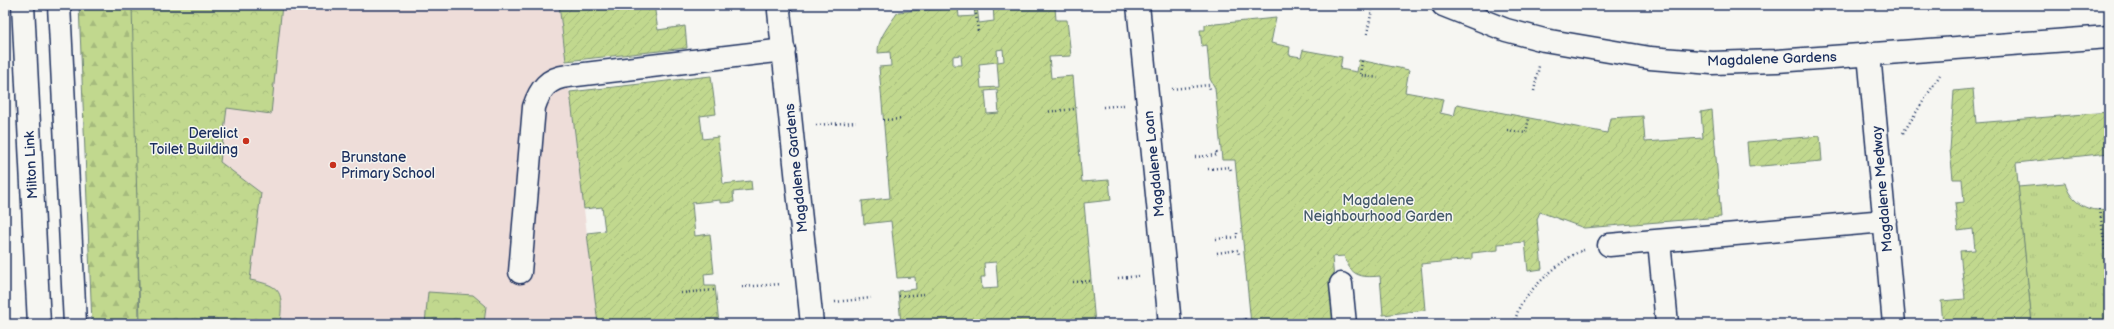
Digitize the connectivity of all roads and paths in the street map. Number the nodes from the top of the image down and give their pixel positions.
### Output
1 (23, 5) edge
2 (59, 5) edge
3 (1138, 5) edge
4 (1372, 5) edge
5 (1443, 5) edge
6 (975, 6) edge
7 (778, 7) edge
8 (978, 32) dead end
9 (1367, 34) dead end
10 (2109, 37) edge
11 (1958, 48) junction
12 (784, 50) junction
13 (1870, 54) junction
14 (1362, 61) dead end
15 (1378, 78) dead end
16 (1188, 87) dead end
17 (1210, 89) dead end
18 (1075, 109) dead end
19 (1045, 112) dead end
20 (1529, 118) dead end
21 (903, 119) dead end
22 (883, 120) dead end
23 (856, 122) dead end
24 (792, 127) junction
25 (1507, 130) dead end
26 (1902, 134) dead end
27 (1216, 151) dead end
28 (1195, 157) dead end
29 (1208, 169) dead end
30 (1231, 171) dead end
31 (2100, 209) dead end
32 (1885, 221) junction
33 (1237, 232) dead end
34 (1216, 239) dead end
35 (1659, 241) junction
36 (1609, 245) joint
37 (1216, 252) dead end
38 (1239, 254) dead end
39 (2109, 255) edge
40 (520, 272) dead end
41 (808, 281) junction
42 (1091, 281) dead end
43 (1073, 282) dead end
44 (1341, 284) dead end
45 (742, 287) dead end
46 (715, 290) dead end
47 (682, 293) dead end
48 (924, 294) dead end
49 (899, 296) dead end
50 (871, 298) dead end
51 (811, 314) edge
52 (1245, 316) dead end
53 (1224, 323) dead end
54 (39, 324) edge
55 (75, 324) edge
56 (1170, 324) edge
57 (1345, 324) edge
58 (1515, 324) edge
59 (1667, 324) edge
60 (1894, 324) edge

1 - 54 street, Milton Link
2 - 55 street
3 - 56 street, Magdalene Loan
4 - 9 path
5 - 13 street, Magdalene Gardens
6 - 8 path
7 - 12 street, Magdalene Gardens
10 - 11 street, Magdalene Gardens
11 - 13 street, Magdalene Gardens
11 - 26 path
12 - 24 street, Magdalene Gardens
12 - 40 street
13 - 32 street, Magdalene Medway
14 - 15 path
16 - 17 path
18 - 19 path
20 - 25 path
21 - 22 path
23 - 24 path
24 - 41 street, Magdalene Gardens
27 - 28 path
29 - 30 path
31 - 39 path
32 - 35 street
32 - 60 street, Magdalene Medway
33 - 34 path
35 - 36 street
35 - 59 street
36 - 58 path
37 - 38 path
41 - 45 path
41 - 51 street, Magdalene Gardens
42 - 43 path
44 - 57 street
46 - 47 path
48 - 49 path
50 - 51 path
52 - 53 path

